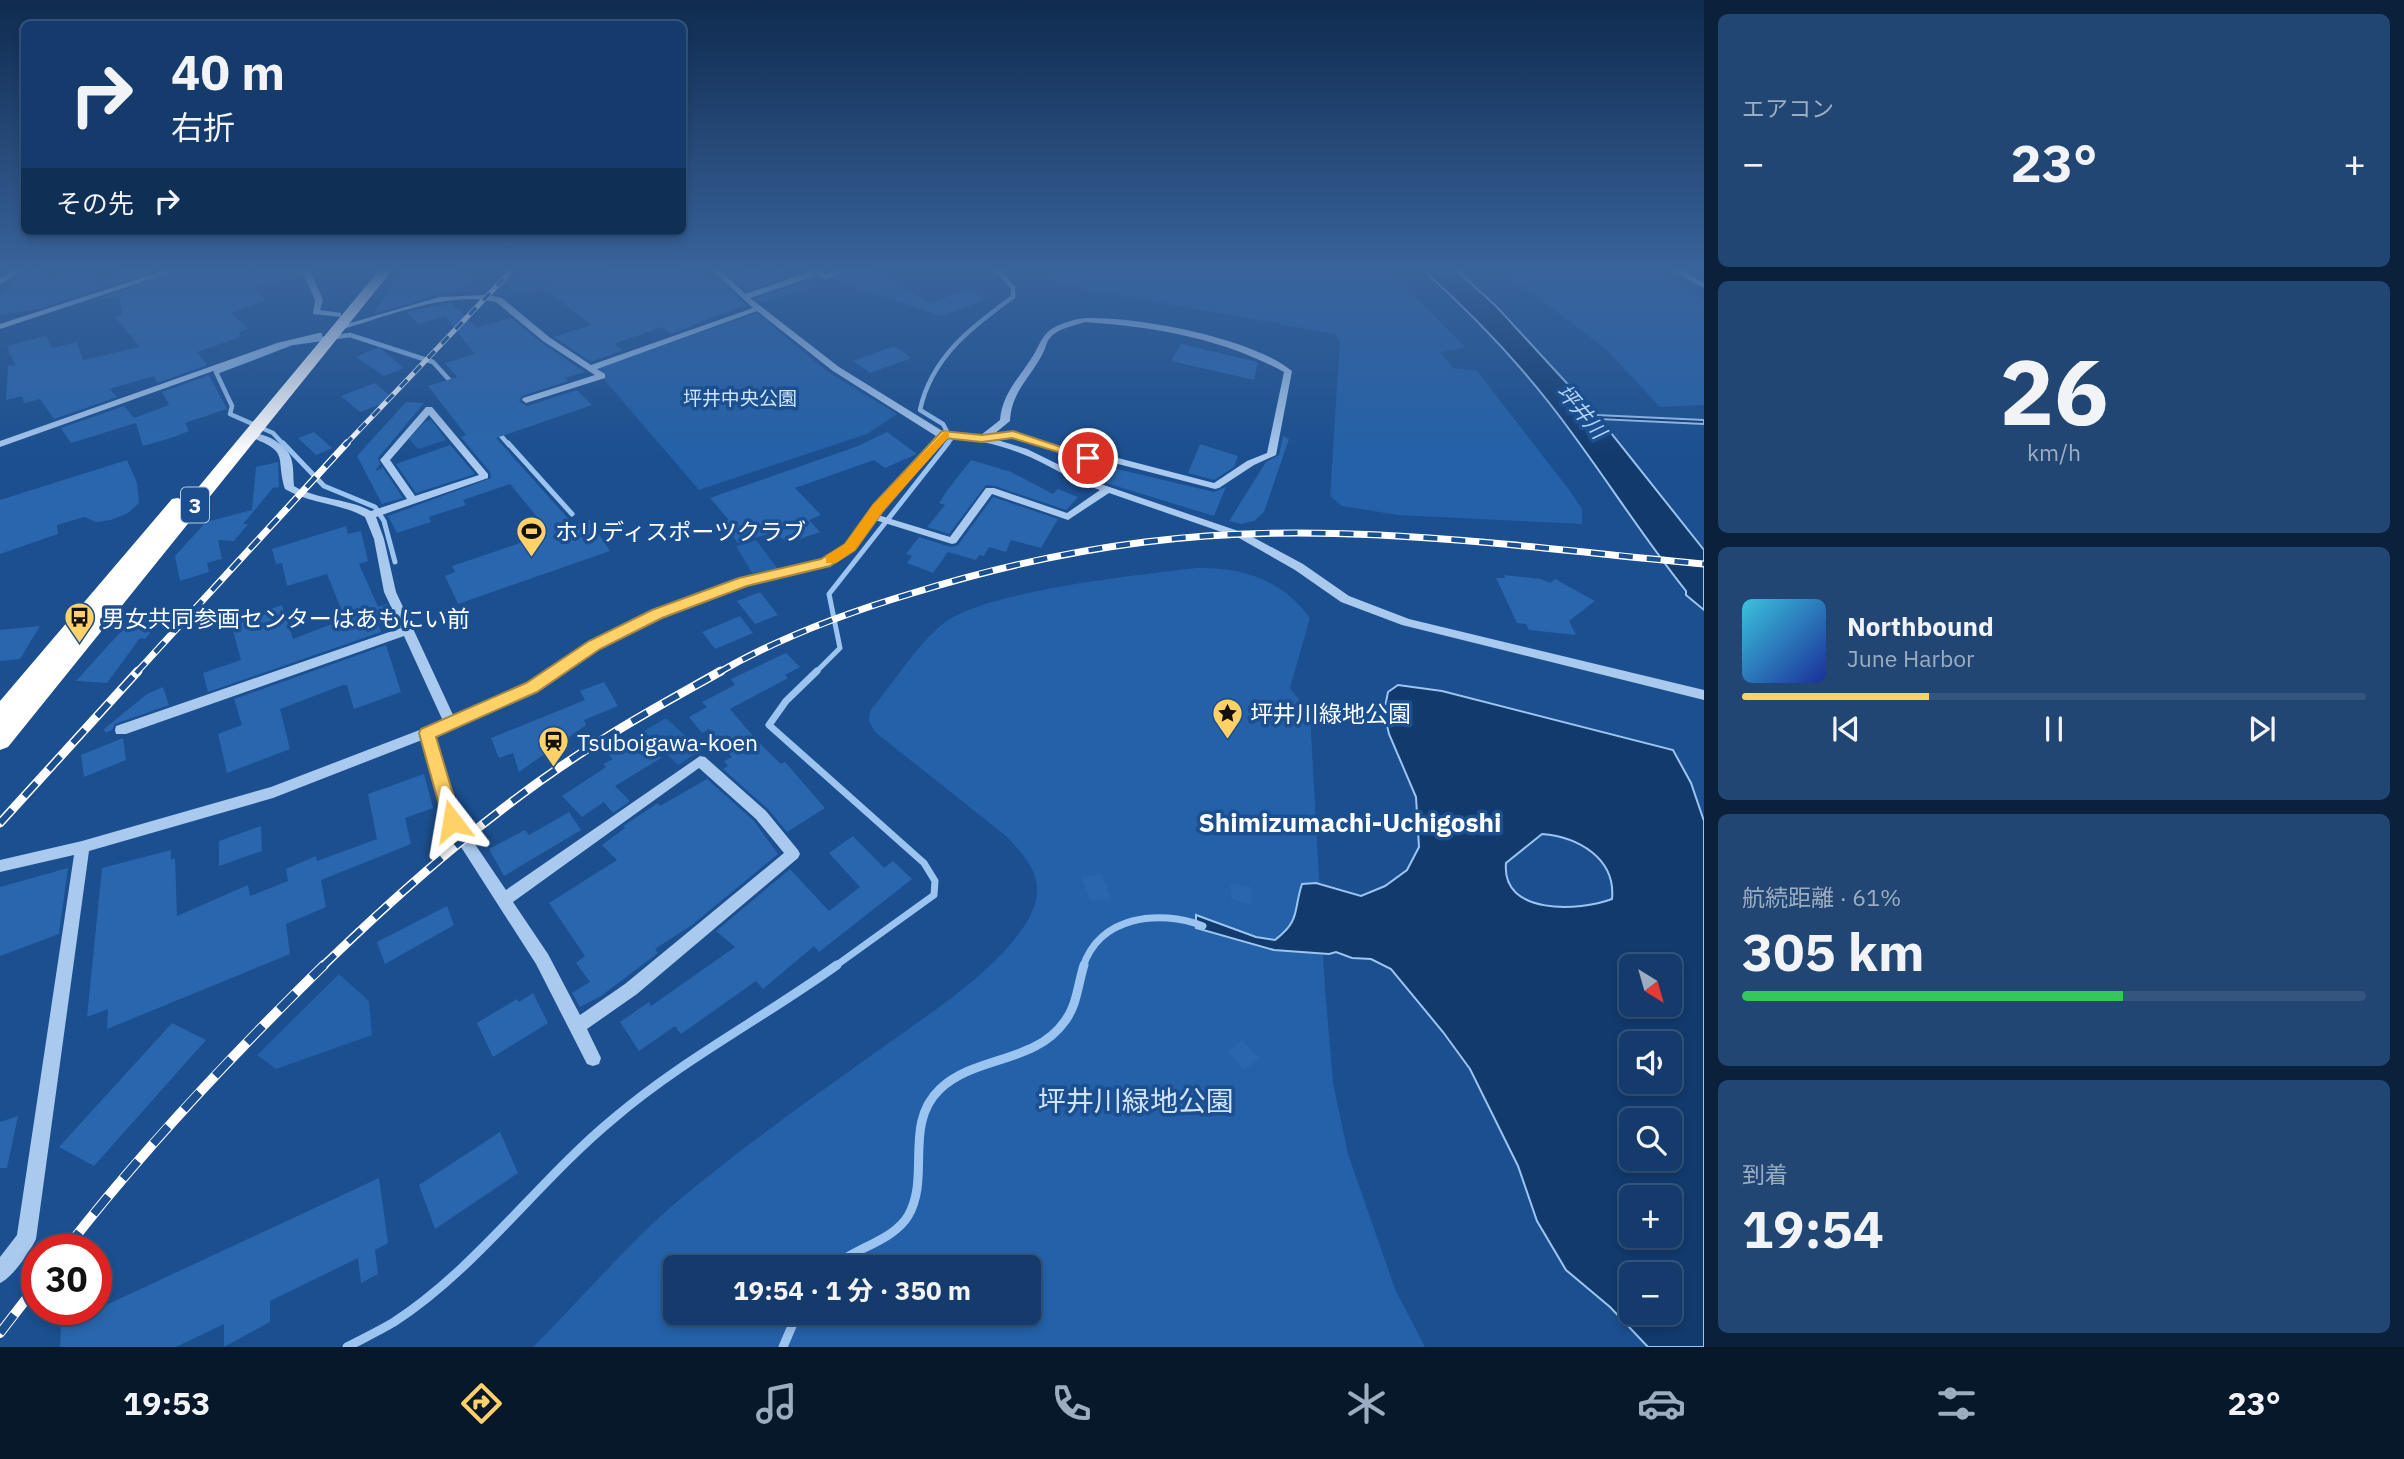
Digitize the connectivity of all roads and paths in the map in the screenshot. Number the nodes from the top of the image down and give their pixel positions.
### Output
1 (325, 331) edge
2 (331, 331) edge
3 (536, 331) edge
4 (695, 331) edge
5 (788, 331) edge
6 (1054, 331) edge
7 (1156, 331) edge
8 (319, 335) junction
9 (590, 368) junction
10 (526, 400) dead end
11 (253, 435) junction
12 (942, 435) junction
13 (978, 437) junction
14 (0, 444) edge
15 (1107, 490) junction
16 (413, 501) junction
17 (376, 513) junction
18 (877, 517) junction
19 (408, 630) junction
20 (1704, 695) edge
21 (0, 716) edge
22 (450, 723) junction
23 (121, 730) dead end
24 (427, 733) junction
25 (0, 741) edge
26 (82, 847) junction
27 (0, 866) edge
28 (504, 900) junction
29 (578, 1026) junction
30 (593, 1058) dead end
31 (1, 1271) edge

1 - 8 highway, 3
2 - 11 highway, 3
3 - 9 street
4 - 9 street
5 - 12 street
6 - 13 street
7 - 13 street
8 - 14 street
8 - 21 highway, 3
9 - 10 street
11 - 17 street
11 - 25 highway, 3
12 - 13 street
12 - 18 street
13 - 15 street
15 - 18 street
15 - 20 street
16 - 16 street
16 - 17 street
17 - 19 street
18 - 22 street
19 - 22 street
19 - 23 street
22 - 24 street
24 - 26 street
24 - 28 street
26 - 27 street
26 - 31 street
28 - 29 street
28 - 29 street
29 - 30 street

